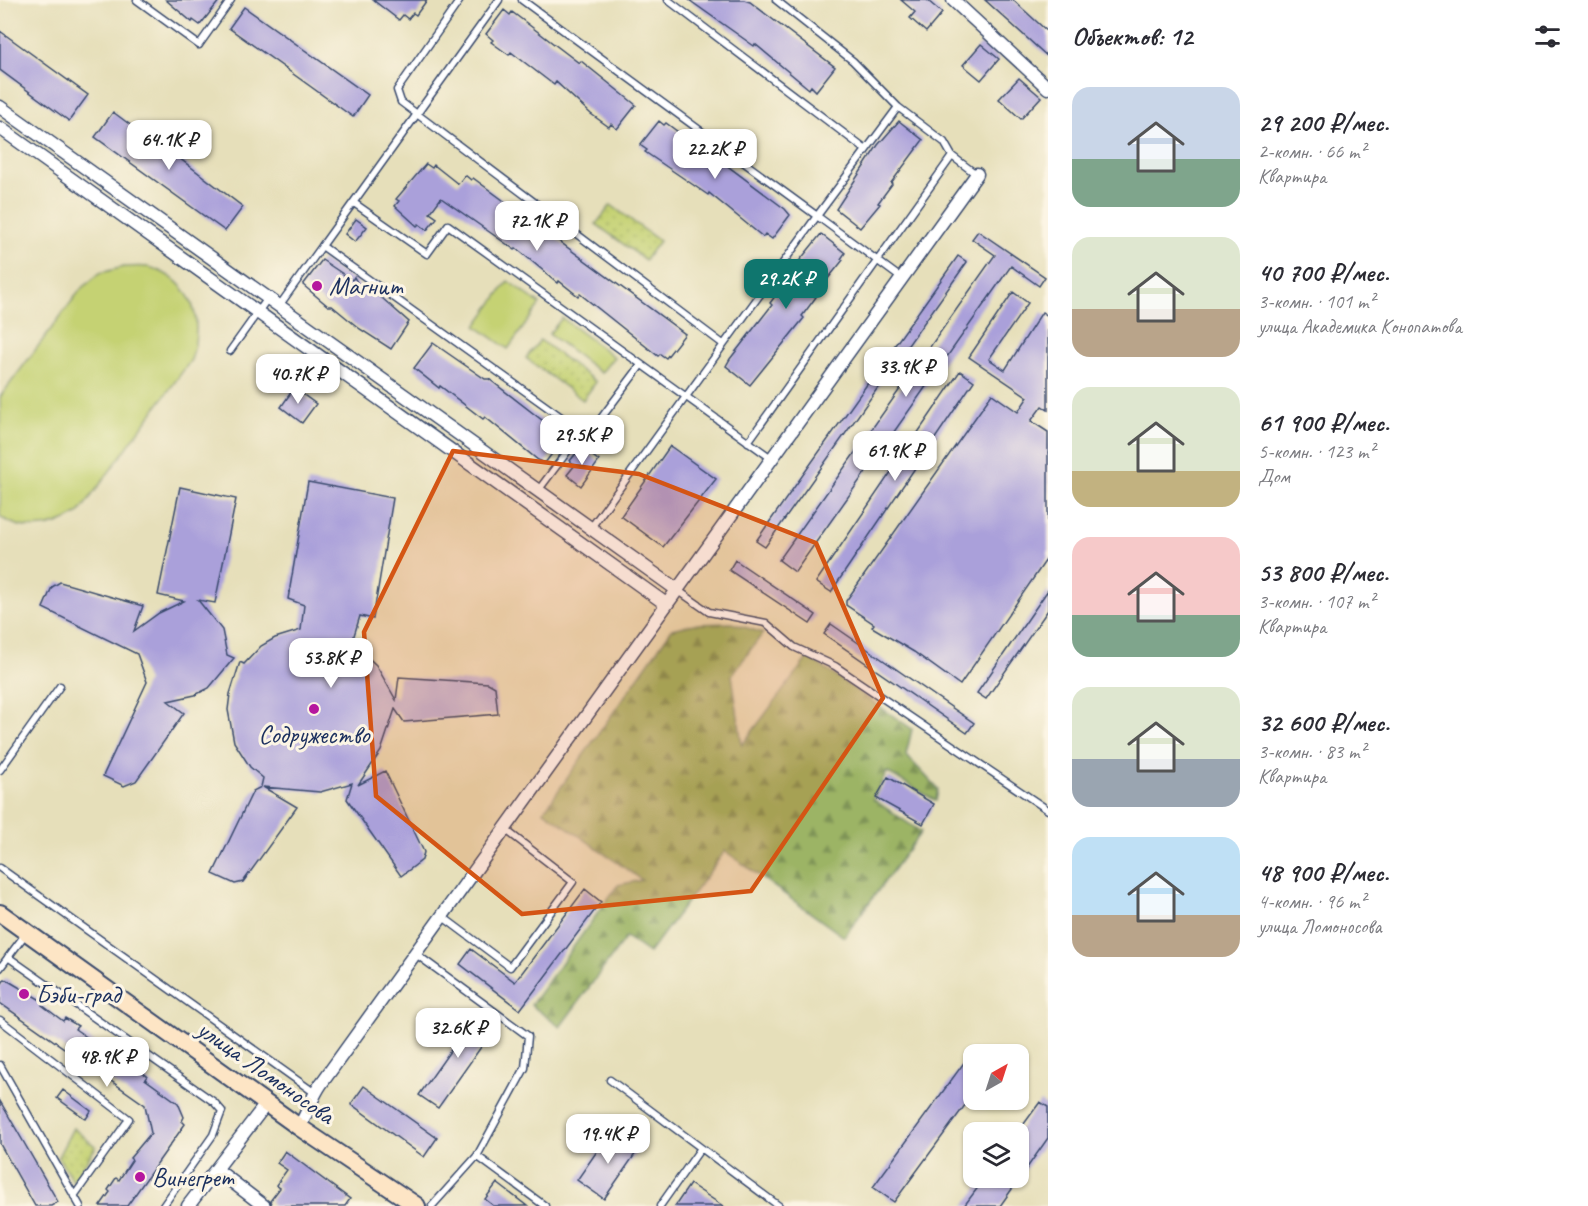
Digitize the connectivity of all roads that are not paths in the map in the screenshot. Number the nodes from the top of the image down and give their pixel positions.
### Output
1 (137, 0) edge
2 (231, 0) edge
3 (460, 0) edge
4 (499, 0) edge
5 (522, 0) edge
6 (668, 0) edge
7 (776, 0) edge
8 (953, 0) edge
9 (1048, 88) edge
10 (0, 107) edge
11 (898, 107) junction
12 (418, 116) junction
13 (0, 128) edge
14 (866, 150) junction
15 (952, 156) junction
16 (977, 174) joint
17 (354, 203) junction
18 (818, 216) junction
19 (322, 246) junction
20 (877, 261) junction
21 (901, 278) junction
22 (268, 298) junction
23 (279, 307) junction
24 (258, 311) junction
25 (723, 344) junction
26 (230, 351) dead end
27 (641, 365) junction
28 (684, 396) junction
29 (582, 432) junction
30 (748, 441) junction
31 (771, 458) junction
32 (537, 492) junction
33 (589, 529) junction
34 (676, 589) junction
35 (666, 604) junction
36 (60, 686) dead end
37 (0, 770) edge
38 (1048, 810) edge
39 (506, 830) junction
40 (0, 868) edge
41 (0, 913) edge
42 (443, 917) junction
43 (27, 932) junction
44 (416, 954) junction
45 (8, 957) junction
46 (0, 968) edge
47 (0, 1020) edge
48 (0, 1065) edge
49 (610, 1080) dead end
50 (315, 1093) junction
51 (266, 1104) junction
52 (298, 1127) junction
53 (701, 1148) junction
54 (477, 1156) junction
55 (217, 1170) junction
56 (74, 1196) junction
57 (80, 1206) edge
58 (163, 1206) edge
59 (188, 1206) edge
60 (264, 1206) edge
61 (417, 1206) edge
62 (432, 1206) edge
63 (545, 1206) edge
64 (660, 1206) edge
65 (779, 1206) edge

1 - 2 lane
3 - 12 lane
4 - 12 lane
5 - 18 lane
6 - 14 lane
7 - 11 lane
8 - 9 street
10 - 22 street
11 - 14 lane
11 - 15 lane
12 - 17 lane
12 - 25 lane
13 - 24 street
14 - 18 lane
15 - 16 lane
15 - 20 lane
16 - 21 street
17 - 19 lane
17 - 27 lane
18 - 20 lane
18 - 25 lane
19 - 23 lane
19 - 29 lane
20 - 21 lane
20 - 30 lane
21 - 31 street
22 - 23 street
22 - 24 lane
23 - 32 street
24 - 26 lane
24 - 35 street
25 - 28 lane
27 - 28 lane
27 - 29 lane
28 - 30 lane
28 - 33 lane
29 - 32 lane
30 - 31 lane
31 - 34 street
32 - 33 street
33 - 34 street
34 - 35 street
34 - 38 lane
35 - 39 street
36 - 37 lane
39 - 42 street
39 - 42 lane
40 - 50 lane
41 - 43 main road, улица Ломоносова
42 - 44 street
43 - 45 lane
43 - 51 main road, улица Ломоносова
44 - 50 street
44 - 54 lane
45 - 46 lane
45 - 58 lane
47 - 56 lane
48 - 56 lane
49 - 53 lane
50 - 52 street
51 - 52 main road, улица Ломоносова
51 - 55 street
52 - 61 main road, улица Ломоносова
53 - 64 lane
53 - 65 lane
54 - 62 lane
54 - 63 lane
55 - 59 street
55 - 60 street
56 - 57 lane

